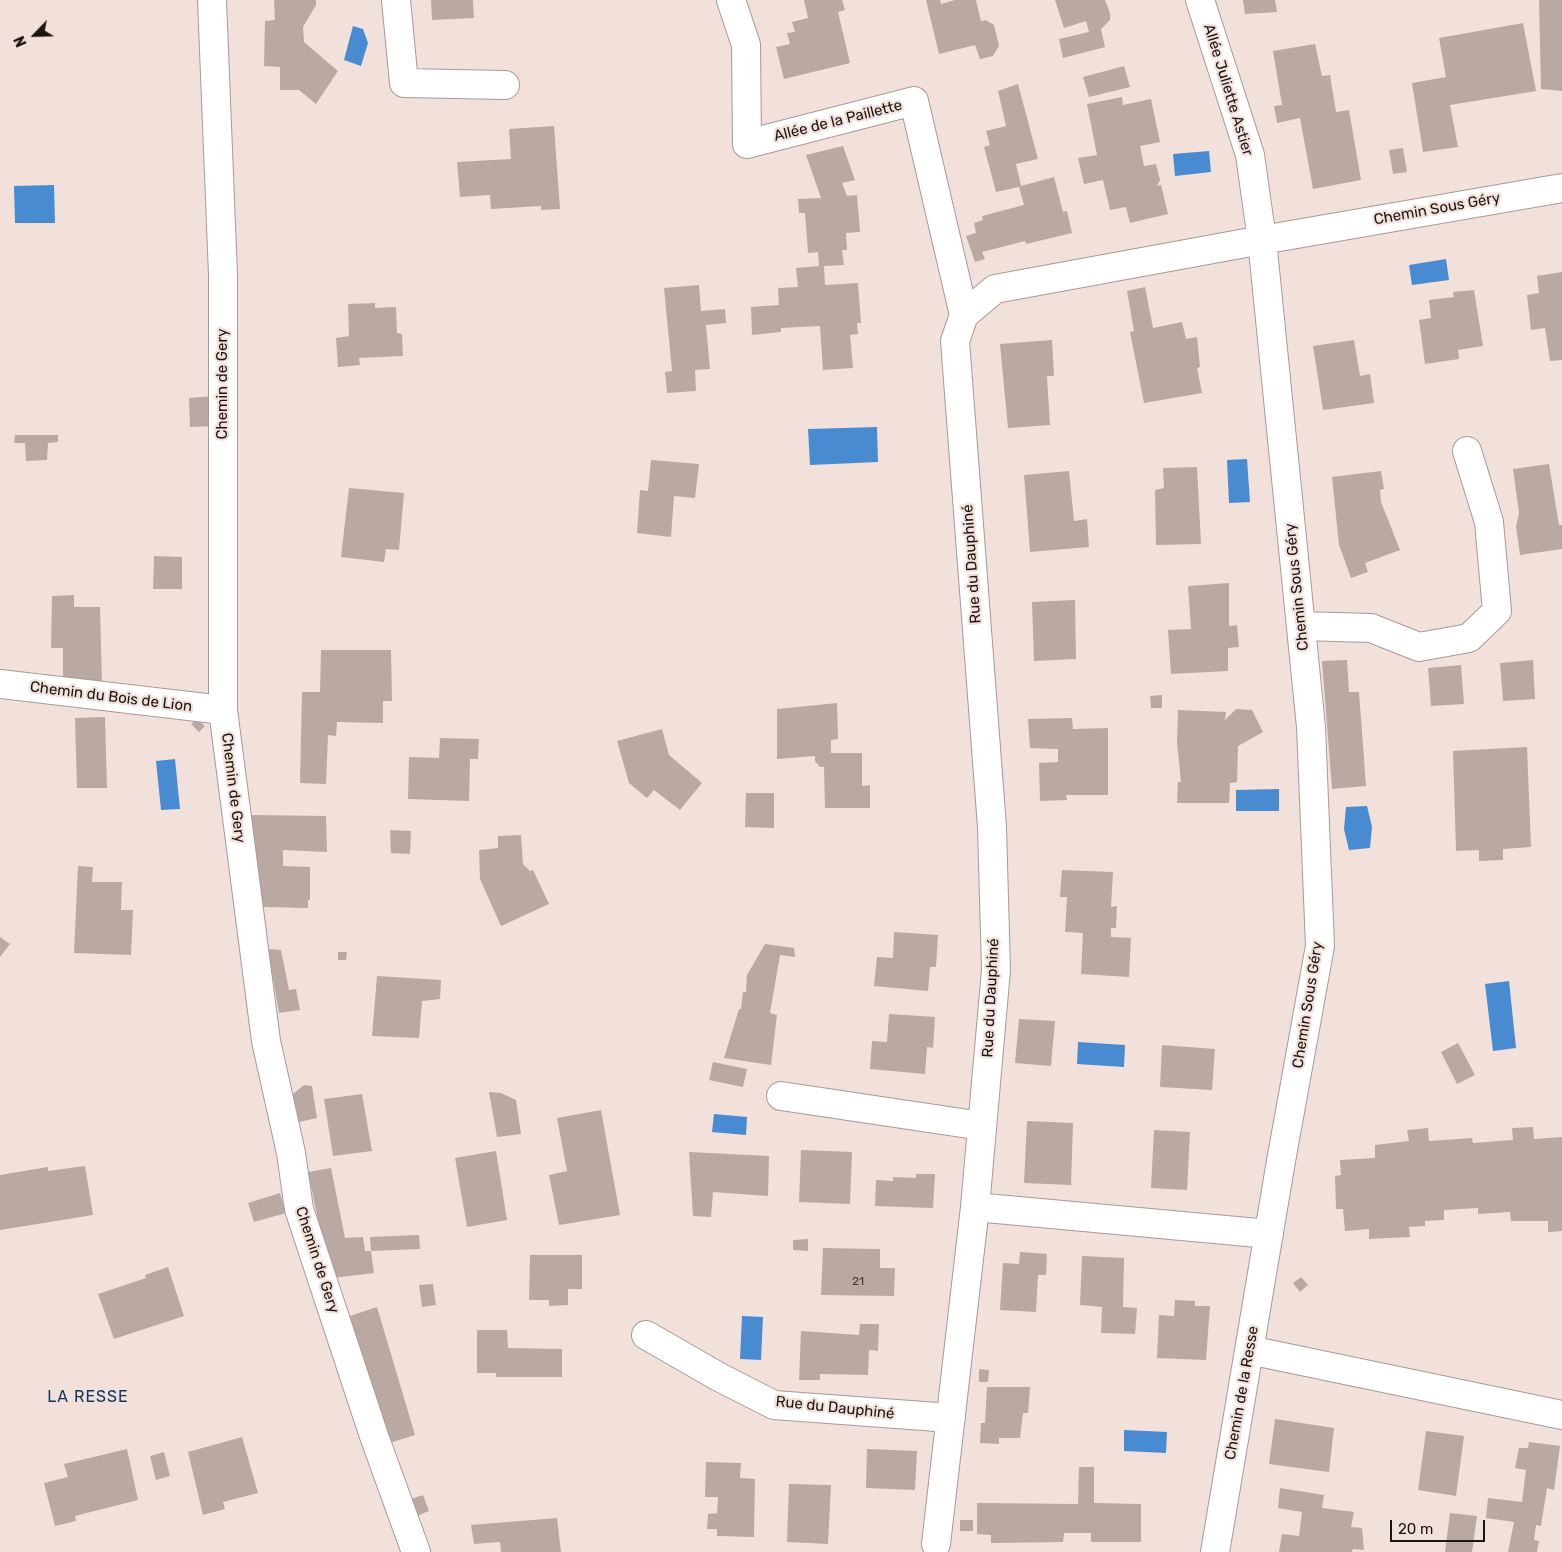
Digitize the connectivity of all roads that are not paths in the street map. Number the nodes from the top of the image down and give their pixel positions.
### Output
1 (212, 0) edge
2 (396, 0) edge
3 (732, 0) edge
4 (1200, 0) edge
5 (505, 85) dead end
6 (1562, 188) edge
7 (1262, 240) junction
8 (964, 315) junction
9 (1467, 451) dead end
10 (1301, 626) junction
11 (0, 684) edge
12 (223, 710) junction
13 (781, 1096) dead end
14 (982, 1126) junction
15 (976, 1207) junction
16 (1269, 1234) junction
17 (646, 1335) dead end
18 (1249, 1350) junction
19 (1562, 1415) edge
20 (950, 1418) junction
21 (936, 1544) dead end
22 (416, 1552) edge
23 (1215, 1552) edge

1 - 12 street, Chemin de Gery
2 - 5 street
3 - 8 street, Allée de la Paillette
4 - 7 street, Allée Juliette Astier
6 - 7 street, Chemin Sous Géry
7 - 8 street
7 - 10 street, Chemin Sous Géry
8 - 14 street, Rue du Dauphiné
9 - 10 street
10 - 16 street, Chemin Sous Géry
11 - 12 street, Chemin du Bois de Lion
12 - 22 street, Chemin de Gery
13 - 14 street
14 - 15 street, Rue du Dauphiné
15 - 16 street
15 - 20 street, Rue du Dauphiné
16 - 18 street, Chemin de la Resse
17 - 20 street, Rue du Dauphiné
18 - 19 street
18 - 23 street, Chemin de la Resse
20 - 21 street, Rue du Dauphiné

